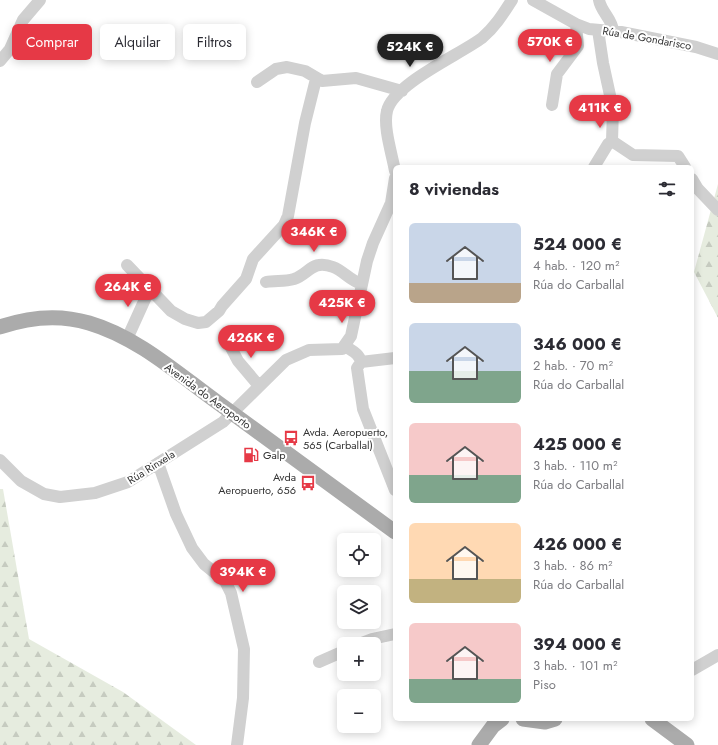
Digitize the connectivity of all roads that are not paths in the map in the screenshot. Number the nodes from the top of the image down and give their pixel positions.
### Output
1 (40, 0) edge
2 (512, 0) edge
3 (533, 0) edge
4 (599, 0) edge
5 (576, 24) junction
6 (598, 30) junction
7 (613, 31) junction
8 (718, 54) edge
9 (0, 61) edge
10 (316, 79) junction
11 (257, 82) dead end
12 (402, 91) junction
13 (552, 105) dead end
14 (612, 141) junction
15 (394, 165) edge
16 (595, 165) edge
17 (684, 165) edge
18 (694, 182) edge
19 (393, 190) edge
20 (718, 210) edge
21 (127, 265) dead end
22 (266, 282) dead end
23 (362, 284) junction
24 (152, 292) junction
25 (0, 328) edge
26 (127, 339) junction
27 (228, 342) dead end
28 (345, 346) junction
29 (393, 358) edge
30 (361, 362) junction
31 (259, 386) junction
32 (233, 414) junction
33 (0, 460) edge
34 (158, 463) junction
35 (393, 485) edge
36 (393, 531) edge
37 (393, 634) edge
38 (381, 637) edge
39 (337, 653) edge
40 (718, 655) edge
41 (319, 662) dead end
42 (694, 669) edge
43 (499, 721) edge
44 (538, 721) edge
45 (548, 721) edge
46 (655, 721) edge
47 (237, 745) edge
48 (479, 745) edge
49 (687, 745) edge

1 - 9 street
2 - 12 street
3 - 5 street, Rúa de Gondarisco
4 - 7 street
5 - 6 street, Rúa de Gondarisco
5 - 13 street
6 - 7 street, Rúa de Gondarisco
6 - 14 street
7 - 8 street, Rúa de Gondarisco
10 - 11 street
10 - 12 street
10 - 24 street
12 - 15 street
14 - 16 street
14 - 17 street
18 - 20 street
19 - 23 street
21 - 24 street
22 - 23 street
23 - 28 street
24 - 26 street
25 - 26 main road, Avenida do Aeroporto
26 - 32 main road, Avenida do Aeroporto
27 - 31 street
28 - 30 street
28 - 31 street, Rúa Rinxela
29 - 30 street
30 - 35 street
31 - 32 street, Rúa Rinxela
32 - 34 street, Rúa Rinxela
32 - 36 main road, Avenida do Aeroporto
33 - 34 street, Rúa Rinxela
34 - 47 street
37 - 38 street
39 - 41 street
40 - 42 street
43 - 48 main road
44 - 45 main road
46 - 49 main road

